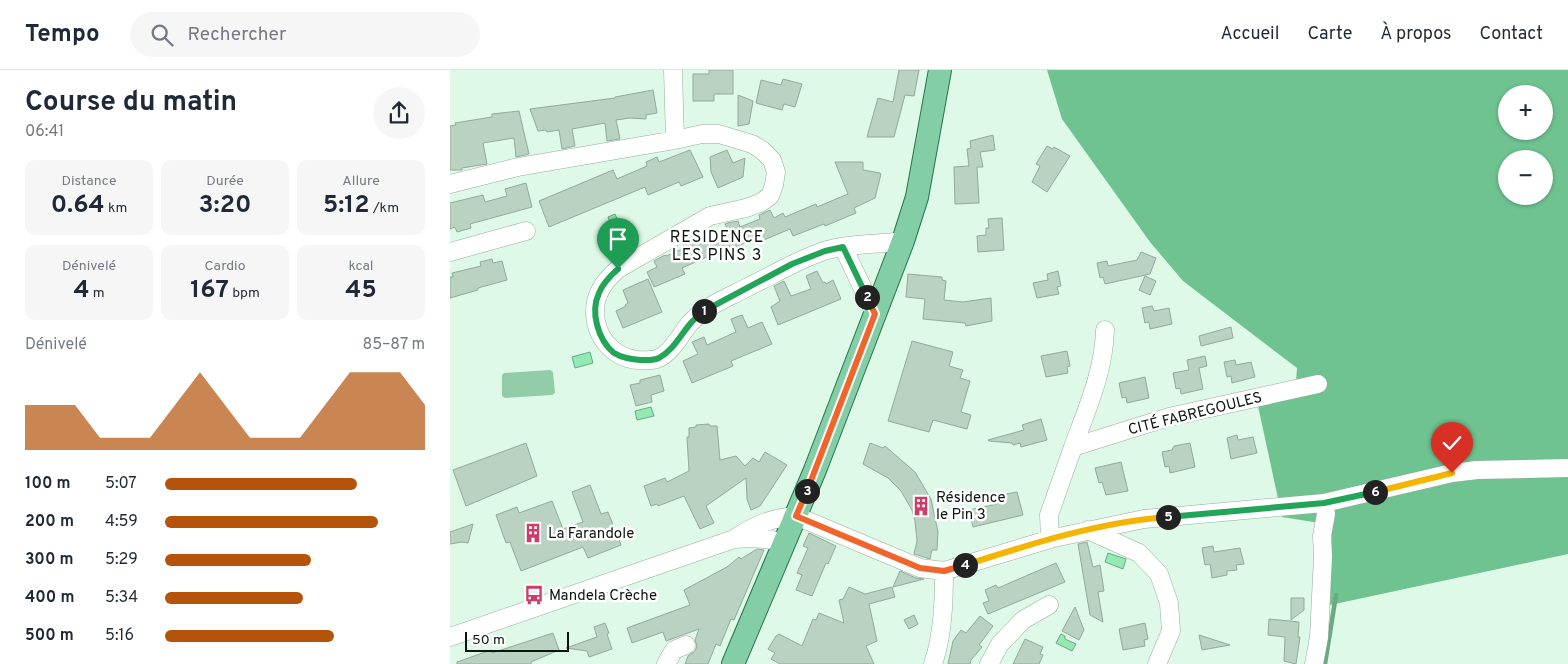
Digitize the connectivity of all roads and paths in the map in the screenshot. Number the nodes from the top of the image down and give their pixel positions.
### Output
1 (673, 70) edge
2 (940, 70) edge
3 (675, 140) junction
4 (450, 184) edge
5 (526, 231) dead end
6 (903, 241) junction
7 (843, 247) junction
8 (450, 252) edge
9 (875, 314) junction
10 (1105, 330) dead end
11 (1318, 384) dead end
12 (1073, 447) junction
13 (1568, 468) edge
14 (1316, 504) junction
15 (796, 516) junction
16 (1088, 530) junction
17 (734, 539) junction
18 (1050, 539) junction
19 (785, 543) junction
20 (944, 571) junction
21 (1049, 605) dead end
22 (450, 637) edge
23 (686, 645) dead end
24 (666, 664) edge
25 (733, 664) edge
26 (933, 664) edge
27 (990, 664) edge
28 (1157, 664) edge
29 (1314, 664) edge

1 - 3 street
2 - 6 main road
3 - 4 street
3 - 7 street
5 - 8 street
6 - 7 street
6 - 9 main road
7 - 9 street
9 - 15 main road
10 - 12 street
11 - 12 street, CITÉ FABREGOULES
12 - 18 street
13 - 14 street
14 - 16 street
14 - 29 street
15 - 17 street
15 - 19 main road
15 - 20 street
16 - 18 street
16 - 28 street
17 - 19 street
17 - 22 street
18 - 20 street
19 - 25 main road
20 - 26 street
21 - 27 street
23 - 24 street

